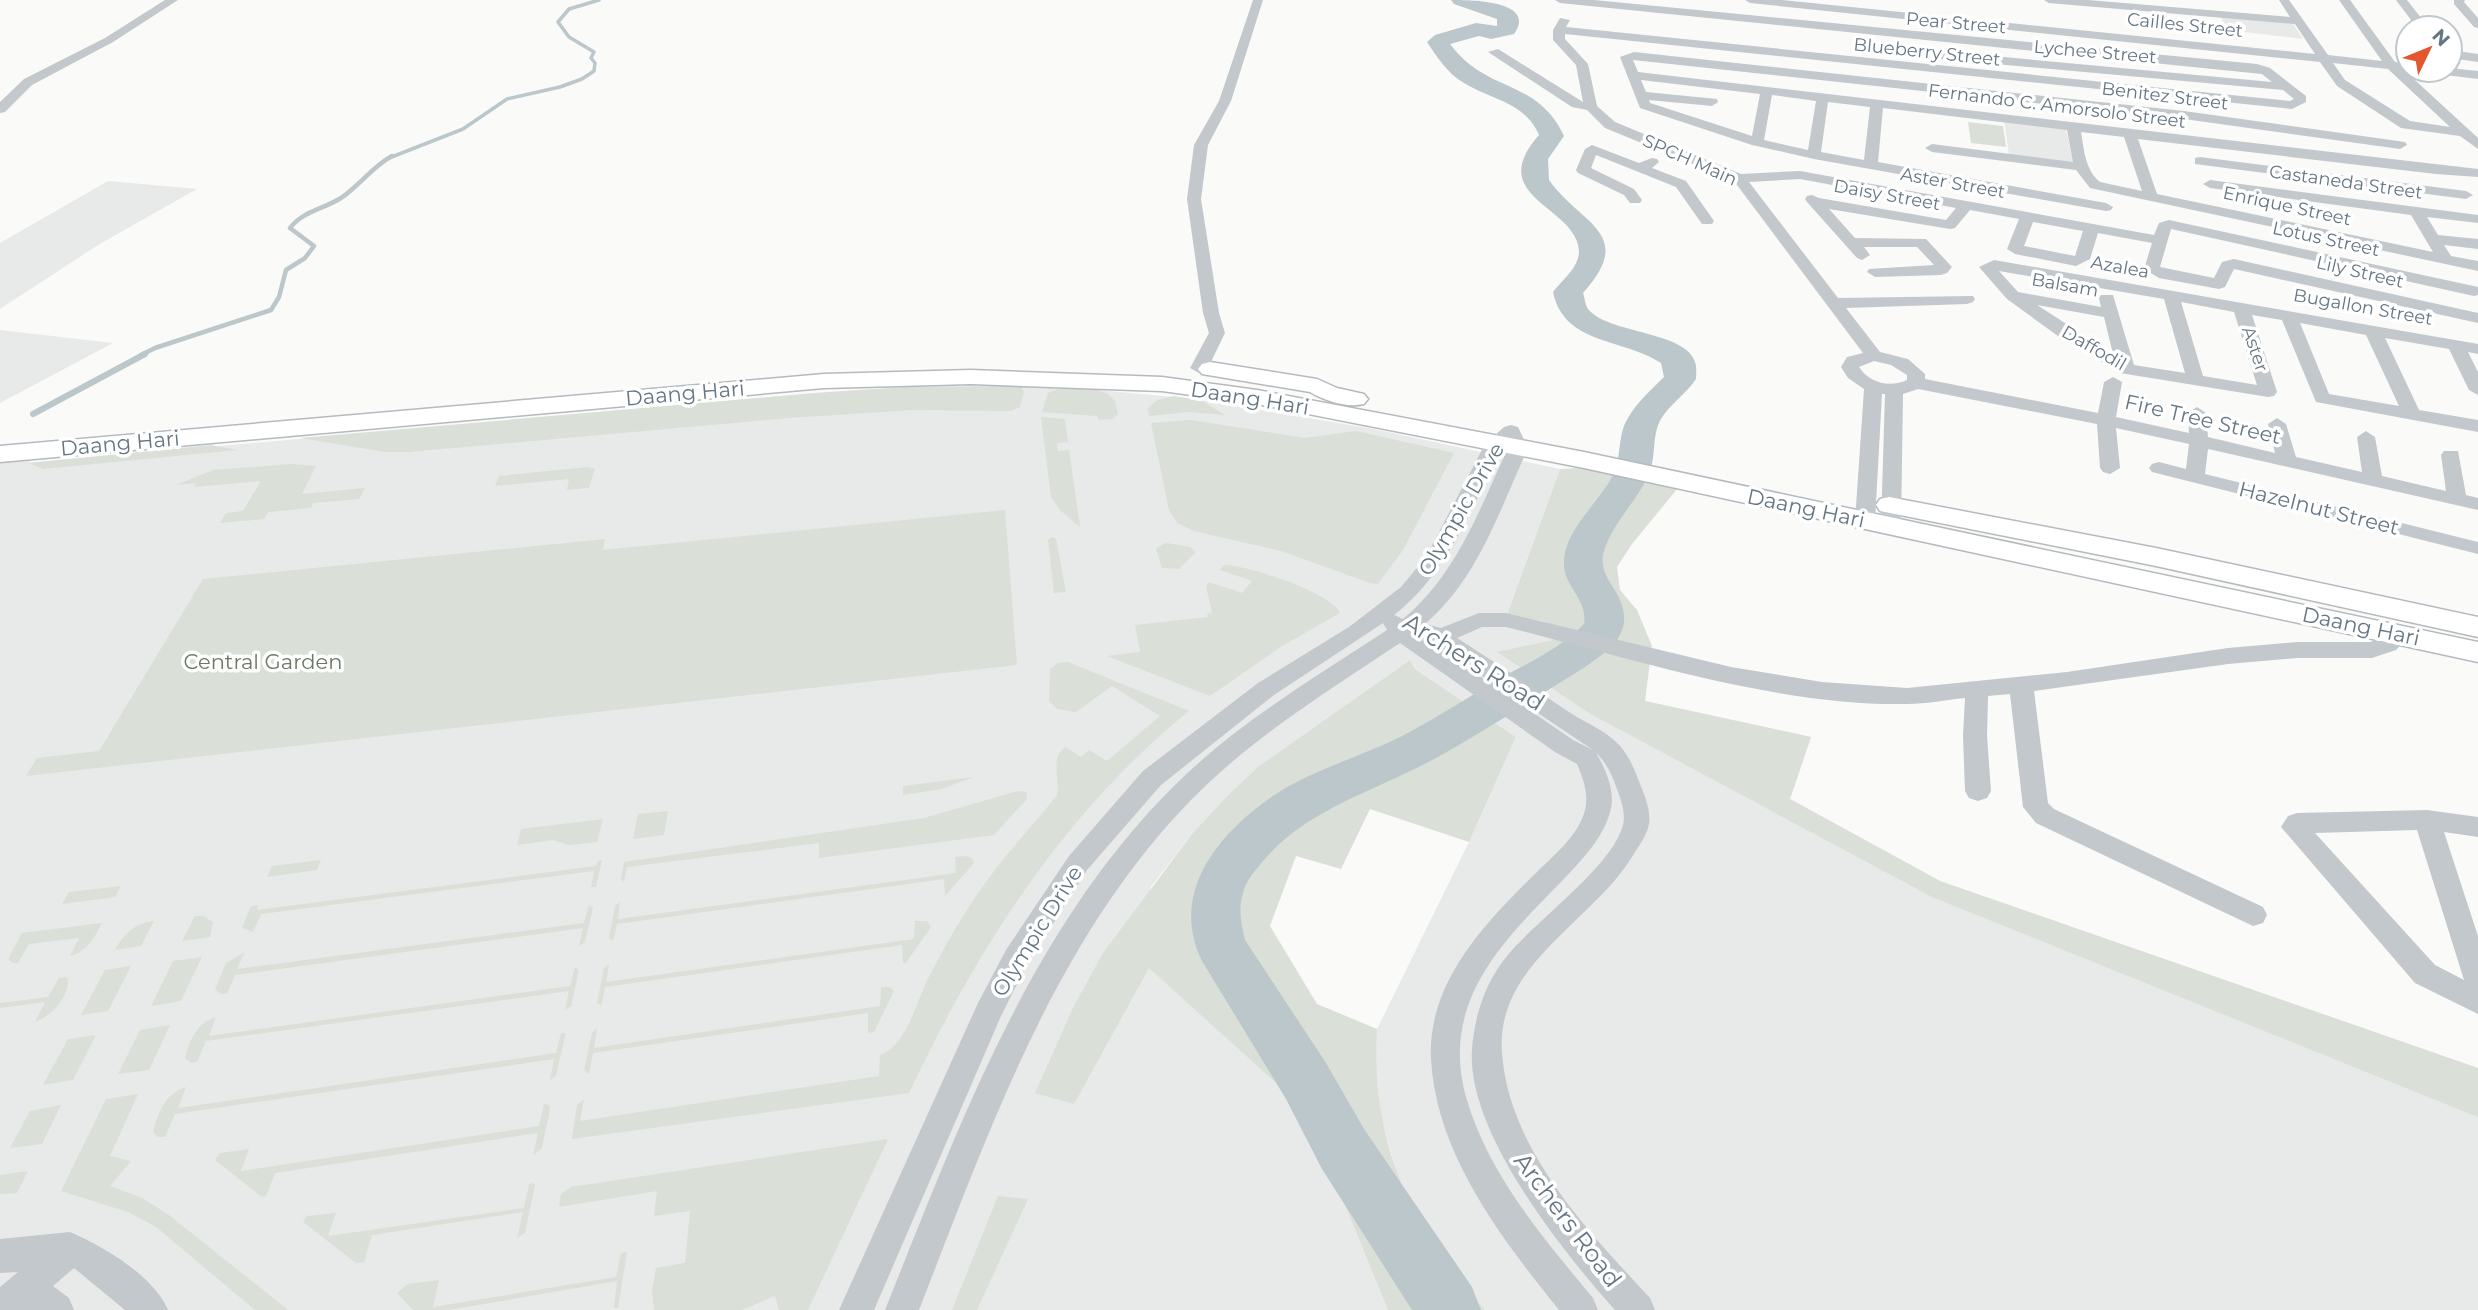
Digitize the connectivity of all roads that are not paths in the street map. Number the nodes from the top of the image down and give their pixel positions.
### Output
1 (173, 0) edge
2 (1258, 0) edge
3 (1750, 0) edge
4 (2049, 0) edge
5 (2344, 0) edge
6 (2401, 0) edge
7 (2460, 0) edge
8 (1567, 1) edge
9 (2282, 3) edge
10 (1966, 7) dead end
11 (2412, 14) edge
12 (1727, 17) junction
13 (1968, 21) junction
14 (2297, 21) junction
15 (2478, 25) edge
16 (1559, 30) junction
17 (2213, 32) dead end
18 (1923, 37) junction
19 (2222, 46) junction
20 (1719, 48) junction
21 (1884, 49) dead end
22 (1494, 52) dead end
23 (1925, 54) junction
24 (2322, 58) junction
25 (2391, 65) junction
26 (2394, 65) edge
27 (1930, 70) junction
28 (1632, 75) junction
29 (1717, 84) junction
30 (2286, 87) junction
31 (1930, 88) junction
32 (1767, 90) junction
33 (1639, 95) junction
34 (1823, 96) junction
35 (1712, 102) junction
36 (1877, 102) junction
37 (2292, 104) junction
38 (1, 107) edge
39 (1591, 107) junction
40 (2184, 115) junction
41 (2304, 120) dead end
42 (1705, 125) junction
43 (2073, 125) junction
44 (1932, 128) junction
45 (2129, 132) junction
46 (2462, 132) junction
47 (2191, 139) junction
48 (1757, 142) junction
49 (2400, 145) dead end
50 (2478, 145) edge
51 (1673, 151) junction
52 (1814, 155) junction
53 (2200, 161) junction
54 (1871, 164) junction
55 (1640, 167) junction
56 (2436, 170) junction
57 (2478, 173) edge
58 (2085, 174) junction
59 (1792, 175) junction
60 (1739, 178) junction
61 (1930, 178) junction
62 (2210, 184) junction
63 (2281, 193) junction
64 (2466, 195) junction
65 (2151, 196) junction
66 (1635, 200) dead end
67 (1815, 202) junction
68 (2348, 202) junction
69 (1966, 205) junction
70 (2478, 206) edge
71 (2106, 207) dead end
72 (2416, 211) junction
73 (2028, 216) junction
74 (2224, 216) junction
75 (2478, 219) edge
76 (1707, 221) dead end
77 (2297, 227) junction
78 (2092, 228) junction
79 (2433, 239) junction
80 (2159, 240) junction
81 (2366, 242) junction
82 (1852, 243) junction
83 (2478, 244) edge
84 (2445, 259) junction
85 (1994, 265) joint
86 (2478, 266) edge
87 (1880, 278) joint
88 (2302, 279) junction
89 (2105, 284) junction
90 (2171, 295) junction
91 (2475, 295) edge
92 (2014, 296) junction
93 (2298, 298) dead end
94 (1967, 299) dead end
95 (1836, 303) junction
96 (2241, 307) junction
97 (2109, 313) junction
98 (2289, 316) junction
99 (2478, 318) edge
100 (2373, 331) junction
101 (2456, 345) junction
102 (2478, 349) edge
103 (1874, 356) junction
104 (1199, 368) junction
105 (2119, 375) junction
106 (2196, 381) junction
107 (1916, 383) junction
108 (1873, 386) junction
109 (1894, 390) junction
110 (2269, 390) joint
111 (2478, 390) edge
112 (2197, 413) dead end
113 (2413, 416) junction
114 (2106, 420) junction
115 (2277, 424) dead end
116 (2478, 426) edge
117 (0, 434) edge
118 (2365, 437) dead end
119 (1508, 441) junction
120 (2199, 441) junction
121 (0, 454) edge
122 (2451, 455) dead end
123 (2288, 463) junction
124 (2110, 468) dead end
125 (2159, 468) dead end
126 (2195, 477) junction
127 (2372, 482) junction
128 (2458, 499) junction
129 (2478, 504) edge
130 (1878, 514) junction
131 (2478, 548) edge
132 (1401, 621) junction
133 (2478, 626) edge
134 (2400, 634) junction
135 (1442, 646) junction
136 (2478, 652) edge
137 (2021, 684) junction
138 (1977, 689) junction
139 (1573, 739) junction
140 (1978, 791) dead end
141 (2427, 820) junction
142 (2478, 827) edge
143 (2253, 915) dead end
144 (2478, 980) edge
145 (2478, 1001) edge
146 (70, 1249) joint
147 (11, 1268) edge
148 (0, 1310) edge
149 (57, 1310) edge
150 (151, 1310) edge
151 (856, 1310) edge
152 (902, 1310) edge
153 (1581, 1310) edge
154 (1638, 1310) edge

1 - 38 street
2 - 104 street
3 - 13 street, Cailles Street
4 - 14 street
5 - 25 street
6 - 11 street
7 - 15 street
8 - 12 street, Pear Street
8 - 16 street
9 - 14 street
10 - 13 street
12 - 18 street, Pear Street
12 - 20 street
13 - 19 street, Cailles Street
14 - 24 street
16 - 20 street, Blueberry Street
16 - 39 street
17 - 19 street
18 - 23 street
18 - 30 street, Pear Street
19 - 24 street, Cailles Street
20 - 27 street, Blueberry Street
21 - 23 street, Lychee Street
22 - 39 street
23 - 27 street
23 - 30 street, Lychee Street
24 - 25 street, Cailles Street
24 - 46 street
25 - 26 street, Cailles Street
25 - 46 street
27 - 37 street, Blueberry Street
28 - 29 street, Fernando C. Amorsolo Street
28 - 31 street, Benitez Street
28 - 33 street
29 - 32 street, Fernando C. Amorsolo Street
29 - 35 street
30 - 37 street
31 - 40 street, Benitez Street
31 - 44 street
32 - 34 street, Fernando C. Amorsolo Street
32 - 48 street
33 - 35 street
33 - 42 street
34 - 36 street, Fernando C. Amorsolo Street
34 - 52 street
35 - 42 street
36 - 44 street, Fernando C. Amorsolo Street
36 - 54 street
37 - 41 street
39 - 51 street, SPCH Main
40 - 47 street
40 - 49 street, Benitez Street
42 - 48 street
43 - 44 street, Fernando C. Amorsolo Street
43 - 45 street, Fernando C. Amorsolo Street
43 - 58 street
44 - 58 street, Enrique Street
44 - 61 street
45 - 47 street, Fernando C. Amorsolo Street
45 - 65 street
46 - 50 street
47 - 53 street
47 - 56 street, Fernando C. Amorsolo Street
48 - 52 street
51 - 55 street
51 - 60 street, SPCH Main
52 - 54 street
53 - 62 street
53 - 64 street
54 - 61 street
55 - 66 street
55 - 76 street
56 - 57 street, Fernando C. Amorsolo Street
56 - 64 street
58 - 65 street, Enrique Street
59 - 60 street, Aster Street
59 - 67 street
59 - 69 street, Aster Street
60 - 95 street, SPCH Main
61 - 71 street
62 - 63 street, Castaneda Street
62 - 74 street
63 - 68 street, Castaneda Street
63 - 77 street
64 - 70 street
65 - 74 street, Enrique Street
67 - 69 street, Daisy Street
67 - 82 street
68 - 72 street, Castaneda Street
68 - 81 street
69 - 73 street, Aster Street
72 - 75 street, Castaneda Street
72 - 79 street
73 - 78 street, Aster Street
73 - 78 street
74 - 77 street, Enrique Street
77 - 81 street, Enrique Street
78 - 80 street, Aster Street
79 - 83 street
79 - 84 street
80 - 88 street, Lily Street
80 - 91 street, Lotus Street
81 - 84 street, Enrique Street
82 - 87 street
82 - 87 street
84 - 86 street, Enrique Street
85 - 89 street, Azalea
85 - 92 street, Daffodil
88 - 93 street
88 - 99 street, Lily Street
89 - 90 street, Azalea
89 - 97 street
90 - 96 street, Azalea
90 - 106 street
92 - 97 street, Balsam
92 - 105 street, Daffodil
94 - 95 street
95 - 103 street, SPCH Main
96 - 98 street, Bugallon Street
96 - 110 street, Aster
97 - 105 street
98 - 100 street, Bugallon Street
98 - 113 street
100 - 101 street, Bugallon Street
100 - 113 street
101 - 102 street, Bugallon Street
101 - 111 street
103 - 107 street
103 - 108 street
104 - 117 main road, Daang Hari
104 - 119 main road, Daang Hari
105 - 106 street, Daffodil
105 - 114 street
106 - 110 street, Daffodil
107 - 109 street
107 - 114 street, Fire Tree Street
108 - 109 street
108 - 130 street
109 - 130 street
112 - 120 street
113 - 116 street
114 - 120 street, Fire Tree Street
114 - 124 street
115 - 123 street
118 - 127 street
119 - 121 main road, Daang Hari
119 - 130 main road, Daang Hari
119 - 132 street, Olympic Drive
119 - 132 street, Olympic Drive
120 - 123 street, Fire Tree Street
120 - 126 street
122 - 128 street
123 - 127 street, Fire Tree Street
125 - 126 street, Hazelnut Street
126 - 131 street, Hazelnut Street
127 - 128 street, Fire Tree Street
128 - 129 street, Fire Tree Street
130 - 133 main road, Daang Hari
130 - 134 main road, Daang Hari
132 - 135 street, Archers Road
132 - 151 street, Olympic Drive
132 - 152 street, Olympic Drive
134 - 136 main road, Daang Hari
134 - 137 street
135 - 138 street
135 - 139 street, Archers Road
137 - 138 street
137 - 143 street
138 - 140 street
139 - 153 street, Archers Road
139 - 154 street, Archers Road
141 - 142 street
141 - 144 street
141 - 145 street
146 - 147 street
146 - 150 street
147 - 148 street
147 - 149 street

